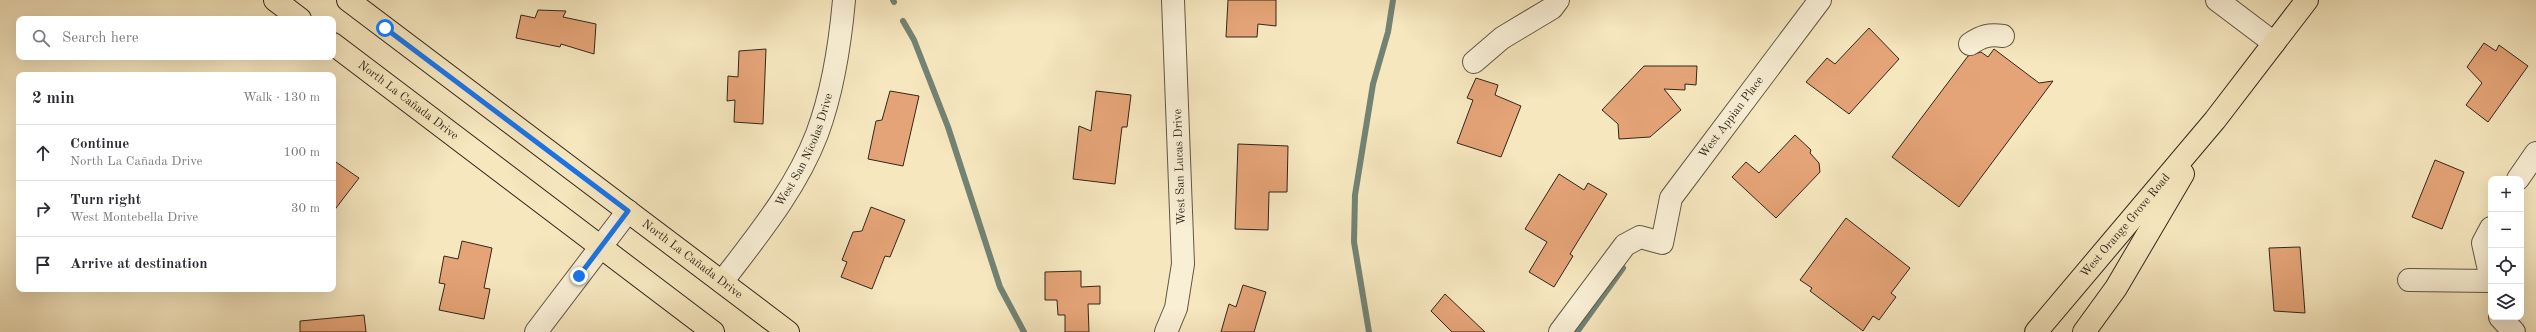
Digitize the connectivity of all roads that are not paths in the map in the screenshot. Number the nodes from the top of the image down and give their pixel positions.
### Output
1 (275, 0) edge
2 (348, 0) edge
3 (844, 0) edge
4 (1173, 0) edge
5 (1558, 0) edge
6 (1820, 0) edge
7 (2217, 0) edge
8 (2307, 0) edge
9 (296, 16) edge
10 (2003, 36) dead end
11 (2274, 43) junction
12 (1970, 44) dead end
13 (336, 46) edge
14 (1474, 62) dead end
15 (2216, 120) junction
16 (2536, 153) edge
17 (2520, 176) edge
18 (628, 211) junction
19 (2488, 234) edge
20 (601, 247) junction
21 (2488, 266) edge
22 (2409, 280) dead end
23 (2488, 280) edge
24 (722, 282) junction
25 (2503, 320) edge
26 (536, 332) edge
27 (713, 332) edge
28 (788, 332) edge
29 (1166, 332) edge
30 (1560, 332) edge
31 (2036, 332) edge
32 (2084, 332) edge
33 (2514, 332) edge

1 - 9 main road
2 - 18 main road, North La Cañada Drive
3 - 24 street, West San Nicolas Drive
4 - 29 street, West San Lucas Drive
5 - 14 street
6 - 30 street, West Appian Place
7 - 11 street
8 - 11 main road, West Orange Grove Road
10 - 12 street
11 - 15 main road, West Orange Grove Road
13 - 20 main road, North La Cañada Drive
15 - 31 main road, West Orange Grove Road
15 - 32 main road, West Orange Grove Road
16 - 17 street
18 - 20 street
18 - 24 main road, North La Cañada Drive
19 - 21 street
20 - 26 street
20 - 27 main road, North La Cañada Drive
22 - 23 street
24 - 28 main road, North La Cañada Drive
25 - 33 street

